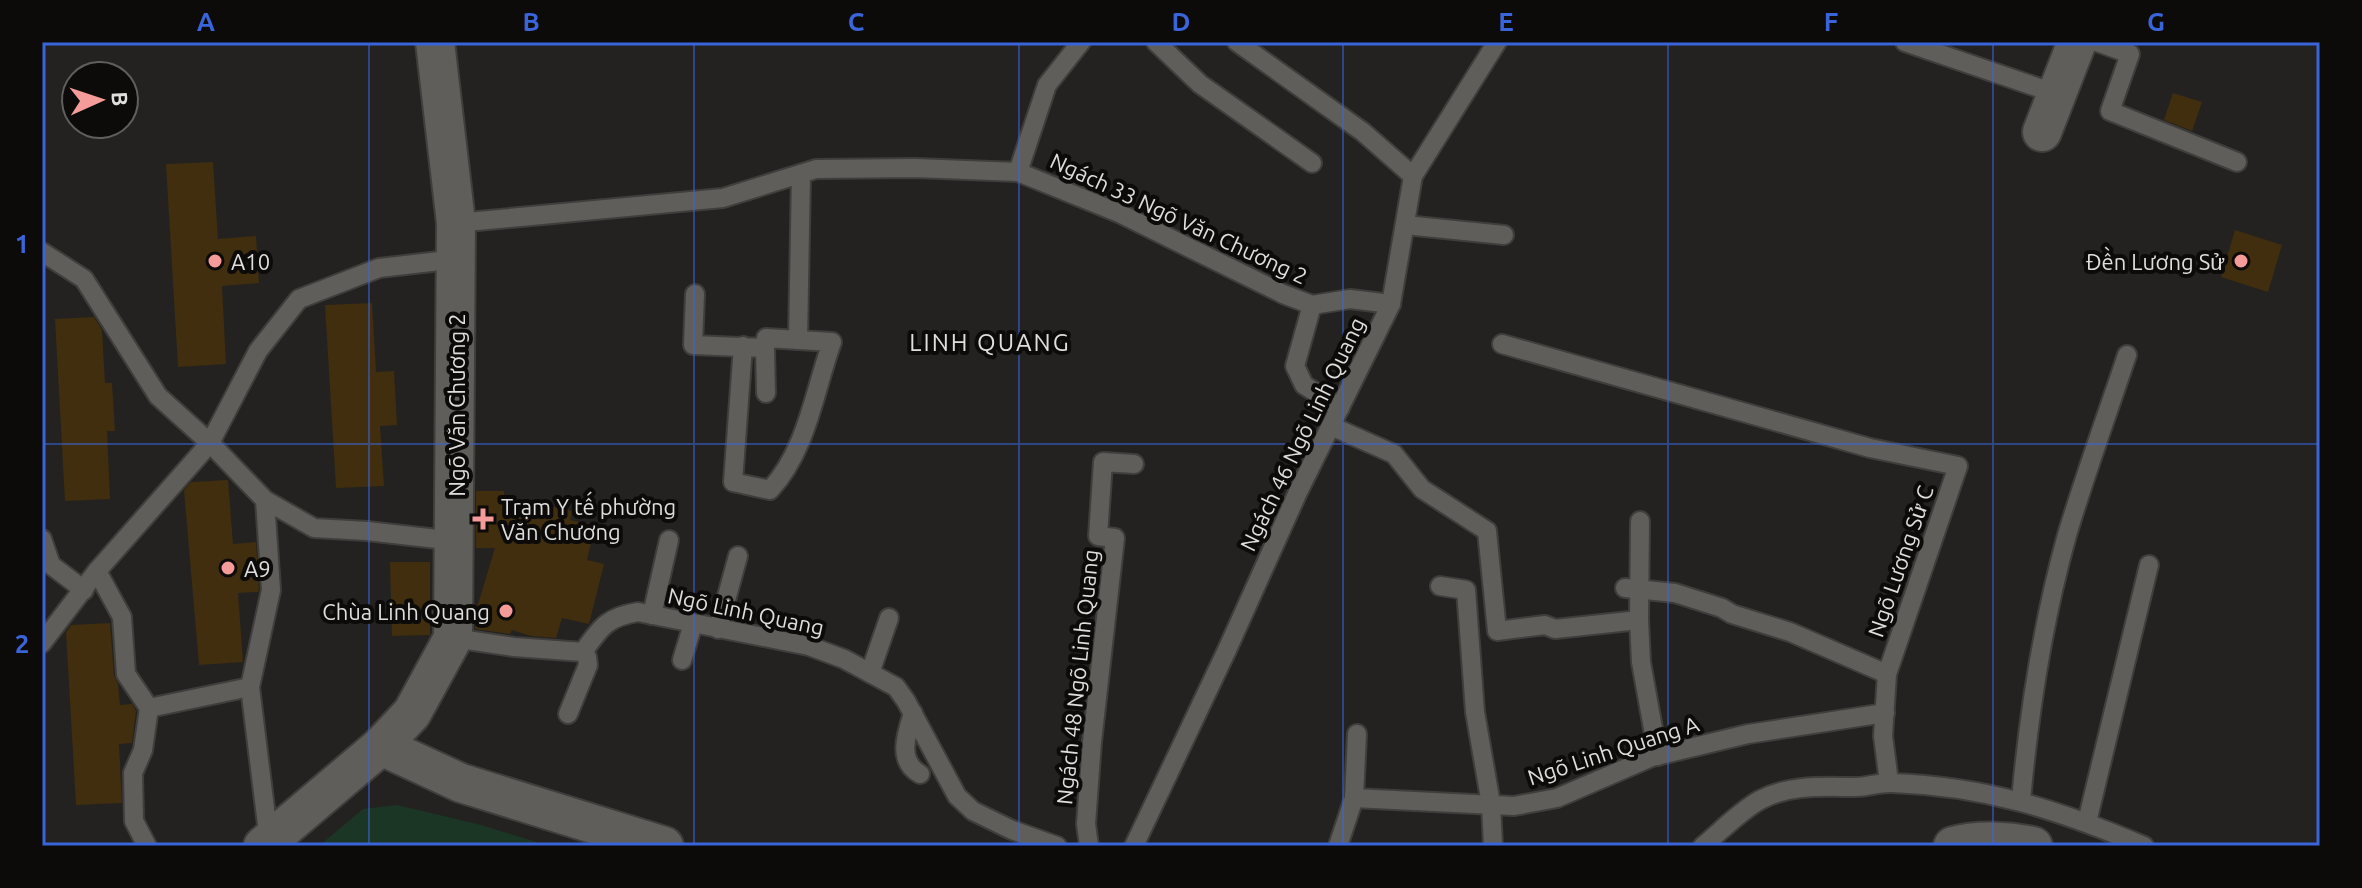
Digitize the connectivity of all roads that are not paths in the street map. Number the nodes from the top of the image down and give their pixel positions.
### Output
1 (435, 42) edge
2 (1081, 42) edge
3 (1156, 42) edge
4 (1237, 42) edge
5 (1497, 42) edge
6 (1905, 42) edge
7 (2077, 42) edge
8 (2097, 42) edge
9 (2057, 94) junction
10 (2042, 132) dead end
11 (2237, 162) dead end
12 (1312, 163) dead end
13 (1018, 172) junction
14 (801, 174) junction
15 (1413, 176) junction
16 (1405, 225) junction
17 (1504, 235) dead end
18 (456, 241) junction
19 (42, 252) edge
20 (695, 294) dead end
21 (1391, 304) junction
22 (1312, 305) junction
23 (798, 340) junction
24 (1502, 344) dead end
25 (743, 346) junction
26 (765, 348) junction
27 (2127, 355) dead end
28 (766, 393) dead end
29 (1340, 408) junction
30 (1331, 426) junction
31 (210, 443) junction
32 (1134, 464) dead end
33 (265, 500) junction
34 (1640, 521) dead end
35 (42, 539) edge
36 (669, 540) dead end
37 (455, 541) junction
38 (738, 556) dead end
39 (2149, 565) dead end
40 (97, 571) junction
41 (1440, 586) dead end
42 (1632, 588) junction
43 (84, 590) junction
44 (1496, 609) junction
45 (1469, 612) junction
46 (652, 615) junction
47 (889, 618) dead end
48 (1639, 620) junction
49 (693, 624) junction
50 (718, 629) junction
51 (453, 638) junction
52 (42, 643) edge
53 (583, 652) junction
54 (682, 660) dead end
55 (870, 673) junction
56 (1887, 674) junction
57 (250, 687) junction
58 (149, 708) junction
59 (913, 713) junction
60 (1885, 713) junction
61 (568, 714) dead end
62 (1357, 734) dead end
63 (381, 746) junction
64 (1658, 756) junction
65 (920, 774) dead end
66 (1889, 782) junction
67 (1354, 798) junction
68 (2021, 800) junction
69 (1491, 804) junction
70 (2087, 822) junction
71 (266, 844) edge
72 (147, 846) edge
73 (664, 846) edge
74 (1057, 846) edge
75 (1089, 846) edge
76 (1134, 846) edge
77 (1338, 846) edge
78 (1493, 846) edge
79 (1703, 846) edge
80 (1953, 846) edge
81 (2033, 846) edge
82 (2144, 846) edge

1 - 18 street, Ngõ Văn Chương 2
2 - 13 lane
3 - 12 lane
4 - 15 lane
5 - 15 lane, Ngách 46 Ngõ Linh Quang
6 - 9 lane
7 - 9 street
8 - 11 lane
9 - 10 street
13 - 14 lane, Ngách 33 Ngõ Văn Chương 2
13 - 22 lane, Ngách 33 Ngõ Văn Chương 2
14 - 18 lane, Ngách 33 Ngõ Văn Chương 2
14 - 23 lane
15 - 16 lane, Ngách 46 Ngõ Linh Quang
16 - 17 lane
16 - 21 lane, Ngách 46 Ngõ Linh Quang
18 - 31 lane, Ngách 33 Ngõ Văn Chương 2
18 - 37 street, Ngõ Văn Chương 2
19 - 31 lane
20 - 25 lane
21 - 22 lane, Ngách 33 Ngõ Văn Chương 2
21 - 29 lane, Ngách 46 Ngõ Linh Quang
22 - 29 lane, Ngách 33 Ngõ Văn Chương 2
23 - 25 lane
23 - 26 lane
24 - 56 lane, Ngõ Lương Sử C
25 - 26 lane
26 - 28 lane
27 - 68 lane
29 - 30 lane, Ngách 46 Ngõ Linh Quang
30 - 44 lane
30 - 76 lane, Ngách 46 Ngõ Linh Quang
31 - 33 lane
31 - 40 lane, Ngách 33 Ngõ Văn Chương 2
32 - 75 lane, Ngách 48 Ngõ Linh Quang
33 - 37 lane
33 - 57 lane
34 - 42 lane
35 - 43 lane
36 - 46 lane
37 - 51 street, Ngõ Văn Chương 2
38 - 50 lane
39 - 70 lane
40 - 43 lane, Ngách 33 Ngõ Văn Chương 2
40 - 58 lane
41 - 45 lane
42 - 48 lane
42 - 56 lane
43 - 52 lane, Ngách 33 Ngõ Văn Chương 2
44 - 45 lane
44 - 48 lane
45 - 69 lane
46 - 49 lane, Ngõ Linh Quang
46 - 53 lane, Ngõ Linh Quang
47 - 55 lane
48 - 64 lane
49 - 50 lane, Ngõ Linh Quang
49 - 54 lane
50 - 55 lane, Ngõ Linh Quang
51 - 53 lane
51 - 63 street, Ngõ Văn Chương 2
53 - 61 lane
55 - 59 lane, Ngõ Linh Quang
56 - 60 lane, Ngõ Lương Sử C
57 - 58 lane
57 - 71 lane
58 - 72 lane
59 - 65 lane
59 - 74 lane, Ngõ Linh Quang
60 - 64 lane, Ngõ Linh Quang A
60 - 66 lane, Ngõ Lương Sử C
62 - 67 lane
63 - 71 street, Ngõ Văn Chương 2
63 - 73 street
64 - 69 lane, Ngõ Linh Quang A
66 - 68 lane
66 - 79 lane
67 - 69 lane, Ngõ Linh Quang A
67 - 77 lane
68 - 70 lane
69 - 78 lane
70 - 82 lane
80 - 81 street

